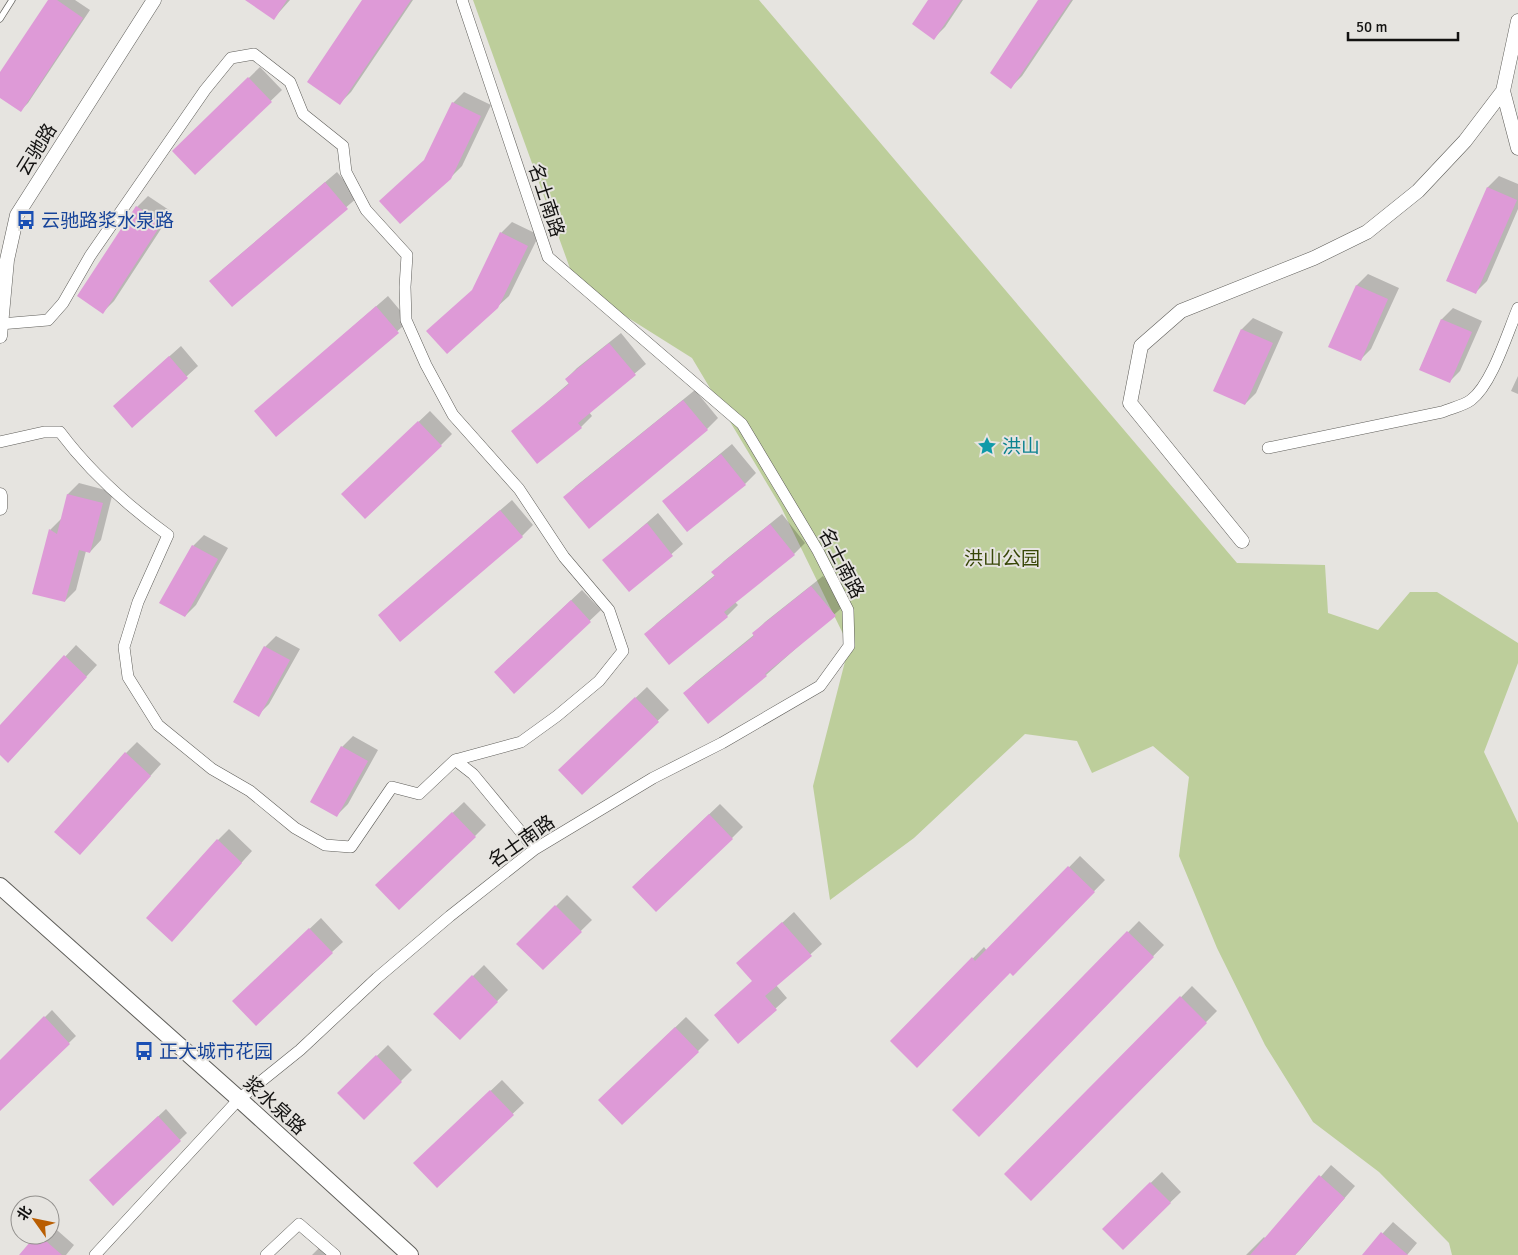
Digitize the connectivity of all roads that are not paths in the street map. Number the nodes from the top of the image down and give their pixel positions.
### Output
1 (12, 0) edge
2 (154, 0) edge
3 (462, 0) edge
4 (0, 19) edge
5 (1518, 21) edge
6 (1503, 91) junction
7 (1518, 148) edge
8 (1518, 308) edge
9 (0, 328) edge
10 (0, 442) edge
11 (1268, 448) dead end
12 (0, 495) edge
13 (0, 508) edge
14 (1242, 541) dead end
15 (455, 760) junction
16 (535, 849) junction
17 (0, 886) edge
18 (239, 1099) junction
19 (96, 1255) edge
20 (266, 1255) edge
21 (335, 1255) edge
22 (410, 1255) edge

1 - 4 lane
2 - 9 street, 云驰路
3 - 16 street, 名士南路
5 - 6 street
6 - 7 street
6 - 14 street
8 - 11 street
9 - 15 street
10 - 15 street
12 - 13 street
15 - 16 street
16 - 18 street, 名士南路
17 - 18 main road, 浆水泉路
18 - 19 street, 名士南路
18 - 22 main road, 浆水泉路
20 - 21 street

